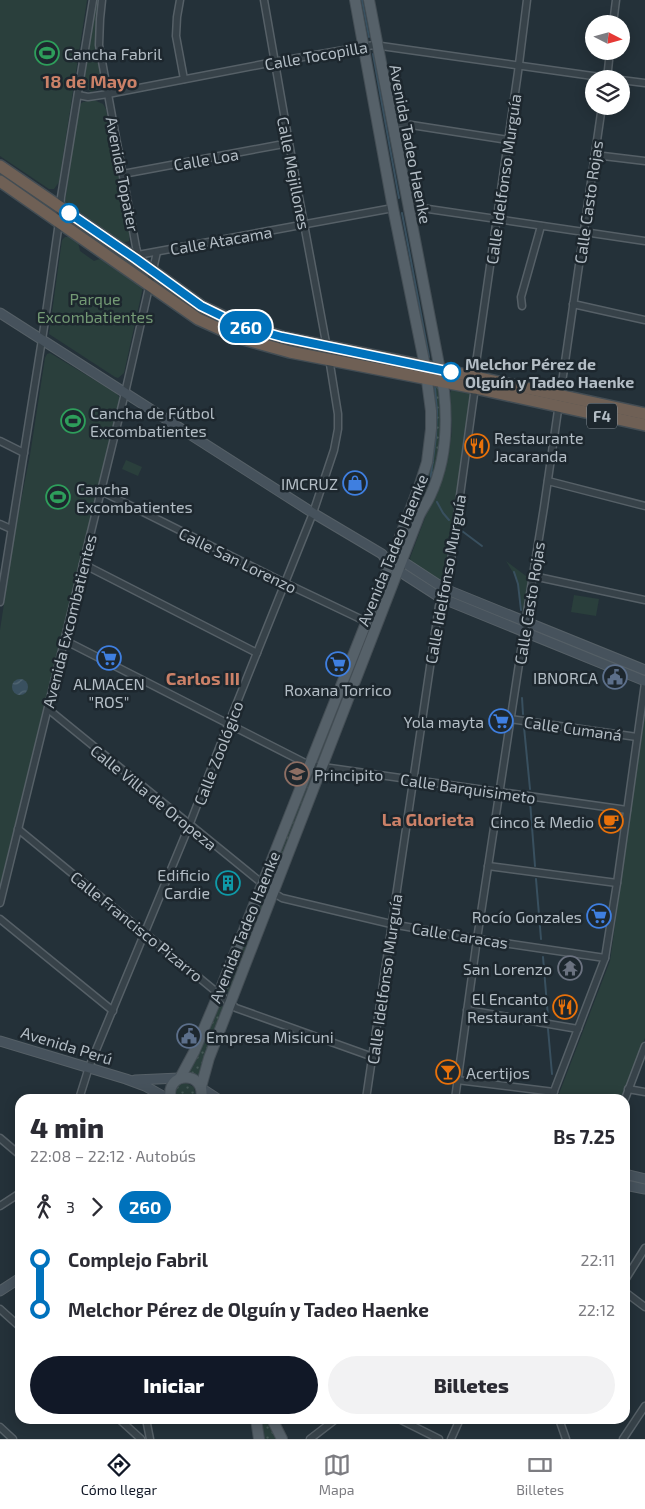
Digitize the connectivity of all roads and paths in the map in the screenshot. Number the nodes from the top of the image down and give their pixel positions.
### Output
1 (93, 0) edge
2 (102, 0) edge
3 (180, 0) edge
4 (264, 0) edge
5 (355, 0) edge
6 (369, 0) edge
7 (527, 0) edge
8 (616, 0) edge
9 (614, 15) edge
10 (363, 46) junction
11 (377, 46) junction
12 (274, 62) junction
13 (519, 66) junction
14 (585, 75) edge
15 (184, 79) junction
16 (630, 81) edge
17 (645, 82) edge
18 (108, 94) junction
19 (78, 95) junction
20 (601, 115) edge
21 (392, 122) junction
22 (508, 140) junction
23 (289, 143) junction
24 (595, 155) junction
25 (645, 161) edge
26 (0, 166) edge
27 (123, 174) junction
28 (0, 181) edge
29 (408, 206) junction
30 (60, 207) junction
31 (393, 208) junction
32 (496, 219) junction
33 (59, 222) junction
34 (304, 225) junction
35 (541, 226) junction
36 (584, 232) junction
37 (645, 241) edge
38 (157, 252) junction
39 (137, 257) junction
40 (153, 271) junction
41 (150, 284) junction
42 (573, 304) junction
43 (522, 306) dead end
44 (0, 314) edge
45 (645, 320) edge
46 (42, 340) junction
47 (327, 346) junction
48 (330, 361) junction
49 (425, 366) junction
50 (440, 369) junction
51 (427, 379) junction
52 (442, 382) junction
53 (474, 383) junction
54 (125, 393) junction
55 (559, 401) junction
56 (645, 414) edge
57 (645, 425) edge
58 (0, 441) edge
59 (24, 453) junction
60 (548, 481) junction
61 (101, 491) junction
62 (645, 506) edge
63 (313, 513) junction
64 (0, 524) edge
65 (11, 530) junction
66 (391, 559) junction
67 (83, 564) junction
68 (401, 567) junction
69 (533, 576) junction
70 (285, 583) junction
71 (443, 594) junction
72 (645, 600) edge
73 (0, 602) edge
74 (366, 622) junction
75 (377, 626) junction
76 (524, 627) junction
77 (64, 640) junction
78 (257, 653) junction
79 (645, 670) edge
80 (645, 682) edge
81 (48, 710) junction
82 (510, 719) junction
83 (228, 725) junction
84 (637, 737) junction
85 (309, 764) junction
86 (323, 767) junction
87 (412, 780) junction
88 (499, 792) junction
89 (627, 810) junction
90 (190, 826) junction
91 (18, 829) junction
92 (488, 866) junction
93 (261, 883) junction
94 (617, 884) junction
95 (274, 893) junction
96 (0, 903) edge
97 (0, 919) edge
98 (391, 924) junction
99 (145, 934) junction
100 (477, 939) junction
101 (605, 958) junction
102 (219, 993) junction
103 (230, 1003) junction
104 (467, 1010) junction
105 (113, 1011) junction
106 (578, 1029) junction
107 (0, 1040) edge
108 (645, 1046) edge
109 (373, 1057) junction
110 (89, 1067) junction
111 (180, 1078) junction
112 (126, 1079) junction
113 (457, 1080) junction
114 (201, 1087) junction
115 (628, 1089) junction
116 (645, 1092) edge
117 (81, 1094) edge
118 (160, 1094) edge
119 (170, 1094) edge
120 (201, 1094) edge
121 (211, 1094) edge
122 (367, 1094) edge
123 (456, 1094) edge
124 (540, 1094) edge
125 (553, 1094) edge
126 (626, 1094) edge
127 (0, 1138) edge
128 (15, 1151) edge
129 (630, 1175) edge
130 (645, 1178) edge
131 (630, 1186) edge
132 (645, 1189) edge
133 (15, 1196) edge
134 (0, 1206) edge
135 (645, 1248) edge
136 (630, 1272) edge
137 (15, 1281) edge
138 (0, 1291) edge
139 (630, 1296) edge
140 (645, 1306) edge
141 (0, 1308) edge
142 (15, 1322) edge
143 (645, 1406) edge
144 (124, 1424) edge
145 (147, 1424) edge
146 (257, 1424) edge
147 (274, 1424) edge
148 (330, 1424) edge
149 (409, 1424) edge
150 (458, 1424) edge
151 (561, 1424) edge
152 (0, 1426) edge
153 (13, 1439) edge
154 (141, 1439) edge
155 (150, 1439) edge
156 (259, 1439) edge
157 (282, 1439) edge
158 (310, 1439) edge
159 (439, 1439) edge
160 (451, 1439) edge
161 (566, 1439) edge
162 (623, 1439) edge

1 - 19 street
2 - 18 street, Avenida Topater
3 - 15 street
4 - 12 street, Calle Mejillones
5 - 10 main road, Avenida Tadeo Haenke
6 - 11 main road, Avenida Tadeo Haenke
7 - 13 street, Calle Idelfonso Murguía
8 - 9 street
10 - 11 street, Calle Tocopilla
10 - 12 street, Calle Tocopilla
10 - 31 main road, Avenida Tadeo Haenke
11 - 13 street, Calle Tocopilla
11 - 21 main road, Avenida Tadeo Haenke
12 - 15 street, Calle Tocopilla
12 - 23 street, Calle Mejillones
13 - 14 street, Calle Tocopilla
13 - 22 street, Calle Idelfonso Murguía
15 - 18 street, Calle Tocopilla
16 - 17 street
18 - 19 street, Calle Tocopilla
18 - 27 street, Avenida Topater
19 - 30 street
20 - 24 street, Calle Casto Rojas
21 - 22 street
21 - 29 main road, Avenida Tadeo Haenke
22 - 32 street, Calle Idelfonso Murguía
23 - 27 street, Calle Loa
23 - 34 street, Calle Mejillones
24 - 25 street
24 - 36 street, Calle Casto Rojas
26 - 30 highway, F4
27 - 39 street, Avenida Topater
28 - 33 highway, F4
29 - 32 street
29 - 50 main road, Avenida Tadeo Haenke
30 - 33 street
30 - 39 highway, F4
31 - 34 street, Calle Atacama
31 - 49 main road, Avenida Tadeo Haenke
32 - 35 street
32 - 53 street, Calle Idelfonso Murguía
33 - 41 highway, F4
33 - 46 street
34 - 38 street, Calle Atacama
34 - 47 street, Calle Mejillones
35 - 36 street
35 - 43 street
36 - 37 street
36 - 42 street, Calle Casto Rojas
38 - 39 street, Calle Atacama
38 - 40 street, Avenida Excombatientes
39 - 40 highway, F4
40 - 41 street, Avenida Excombatientes
40 - 47 highway, F4
41 - 48 highway, F4
41 - 54 street, Avenida Excombatientes
42 - 45 street
42 - 55 street, Calle Casto Rojas
44 - 46 street
46 - 54 street
46 - 59 street
47 - 48 street, Calle Zoológico
47 - 49 highway, F4
48 - 51 highway, F4
48 - 63 street, Calle Zoológico
49 - 50 highway, F4
49 - 51 main road, Avenida Tadeo Haenke
50 - 52 main road, Avenida Tadeo Haenke
50 - 53 highway, F4
51 - 52 highway, F4
51 - 66 main road, Avenida Tadeo Haenke
52 - 53 highway, F4
52 - 68 main road, Avenida Tadeo Haenke
53 - 55 highway, F4
53 - 71 street, Calle Idelfonso Murguía
54 - 61 street, Avenida Excombatientes
54 - 63 street
55 - 56 highway, F4
55 - 57 highway, F4
55 - 60 street, Calle Casto Rojas
58 - 59 street
59 - 65 street
60 - 62 street
60 - 69 street, Calle Casto Rojas
61 - 67 street, Avenida Excombatientes
61 - 70 street, Calle San Lorenzo
63 - 66 street
63 - 70 street, Calle Zoológico
64 - 65 street
65 - 73 street
66 - 68 street
66 - 74 main road, Avenida Tadeo Haenke
67 - 77 street, Avenida Excombatientes
67 - 78 street
68 - 71 street
68 - 75 main road, Avenida Tadeo Haenke
69 - 72 street
69 - 76 street, Calle Casto Rojas
70 - 74 street, Calle San Lorenzo
70 - 78 street, Calle Zoológico
71 - 76 street
71 - 87 street, Calle Idelfonso Murguía
74 - 75 street, Calle San Lorenzo
74 - 85 main road, Avenida Tadeo Haenke
75 - 86 main road, Avenida Tadeo Haenke
76 - 79 street
76 - 80 street
76 - 82 street, Calle Casto Rojas
77 - 81 street, Avenida Excombatientes
77 - 83 street, Calle Barquisimeto
78 - 83 street, Calle Zoológico
80 - 84 street
81 - 90 street, Calle Villa de Oropeza
81 - 91 street, Avenida Excombatientes
82 - 84 street, Calle Cumaná
82 - 88 street, Calle Casto Rojas
83 - 85 street, Calle Barquisimeto
83 - 90 street, Calle Zoológico
84 - 89 street
85 - 86 street, Calle Barquisimeto
85 - 93 main road, Avenida Tadeo Haenke
86 - 87 street, Calle Barquisimeto
86 - 95 main road, Avenida Tadeo Haenke
87 - 88 street, Calle Barquisimeto
87 - 98 street, Calle Idelfonso Murguía
88 - 89 street, Calle Barquisimeto
88 - 92 street, Calle Casto Rojas
89 - 94 street
90 - 93 street, Calle Villa de Oropeza
90 - 99 street, Calle Zoológico
91 - 96 street, Avenida Excombatientes
91 - 99 street, Calle Francisco Pizarro
92 - 94 street
92 - 100 street, Calle Casto Rojas
93 - 95 street, Calle Caracas
93 - 102 main road, Avenida Tadeo Haenke
94 - 101 street
95 - 98 street, Calle Caracas
95 - 103 main road, Avenida Tadeo Haenke
97 - 105 street
98 - 100 street, Calle Caracas
98 - 109 street, Calle Idelfonso Murguía
99 - 102 street, Calle Francisco Pizarro
99 - 105 street, Calle Zoológico
100 - 101 street, Calle Caracas
100 - 104 street, Calle Casto Rojas
101 - 106 street
102 - 103 street, Calle Francisco Pizarro
102 - 111 main road, Avenida Tadeo Haenke
103 - 109 street, Calle Francisco Pizarro
103 - 114 main road, Avenida Tadeo Haenke
104 - 106 street
104 - 113 street, Calle Casto Rojas
105 - 110 street, Calle Zoológico
106 - 125 street
107 - 110 street, Avenida Perú
108 - 115 street
109 - 122 street, Calle Idelfonso Murguía
110 - 112 street, Avenida Perú
110 - 117 street, Calle Zoológico
111 - 112 street, Avenida Perú
111 - 114 main road
111 - 119 main road, Avenida Tadeo Haenke
112 - 118 street, Avenida Perú
113 - 123 street, Calle Casto Rojas
113 - 124 street
114 - 120 main road, Avenida Tadeo Haenke
114 - 121 street
115 - 116 street
115 - 126 street
127 - 128 street
129 - 130 street
131 - 132 street
133 - 134 street
135 - 136 street
137 - 138 street
139 - 140 street
141 - 142 street
143 - 162 street
144 - 154 street
145 - 155 street
146 - 156 main road
147 - 157 main road
148 - 158 street
149 - 159 street
150 - 160 street
151 - 161 street
152 - 153 street

